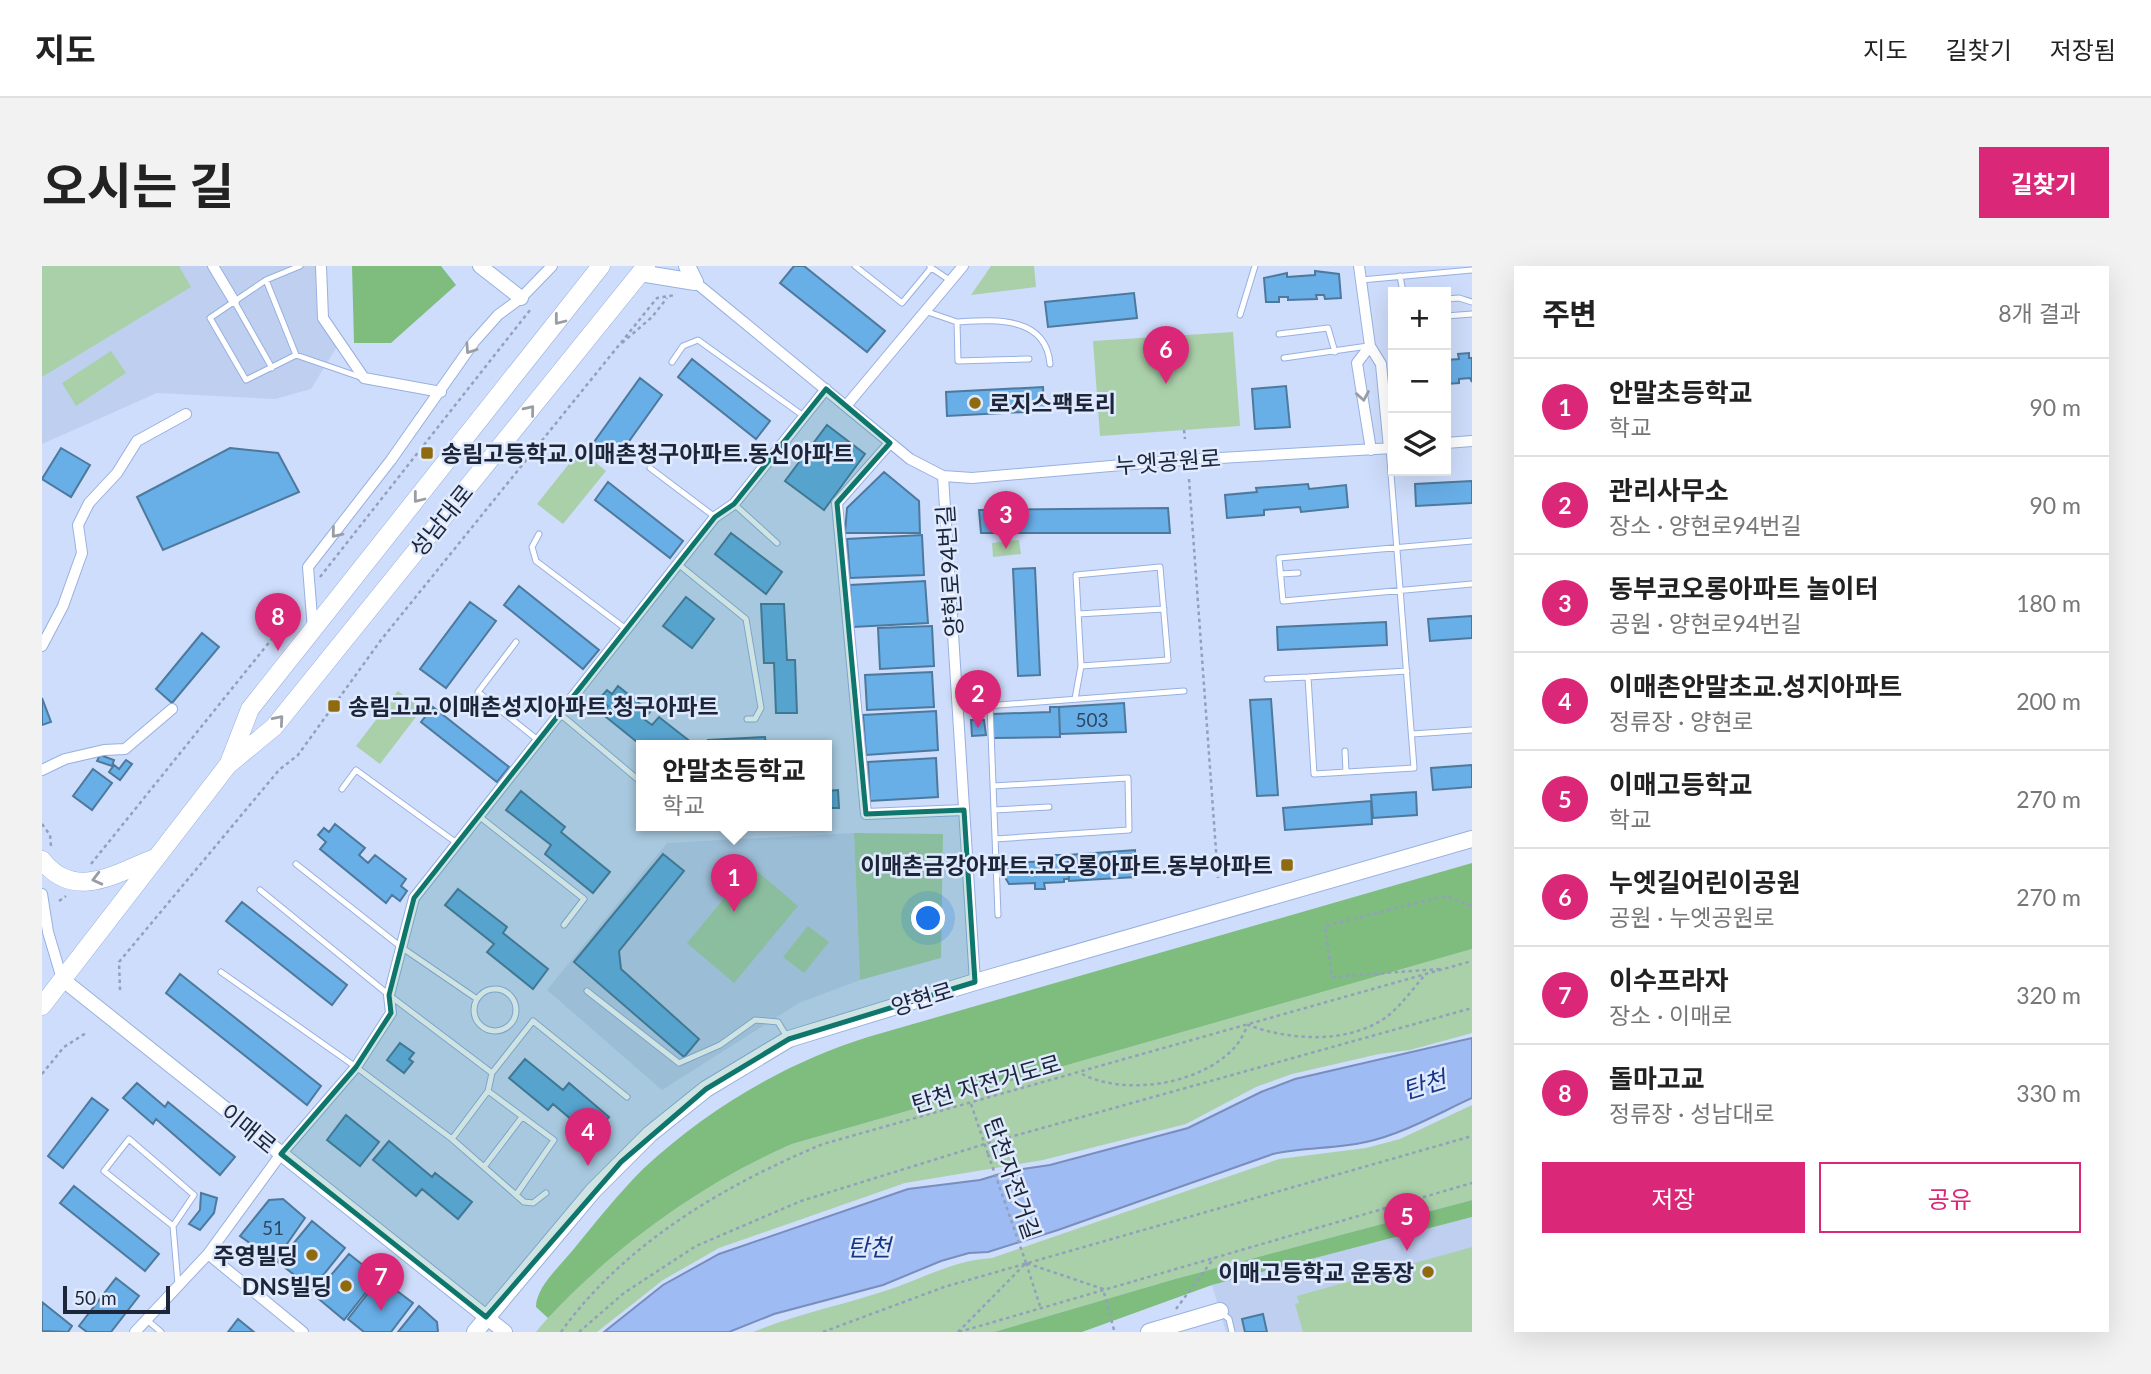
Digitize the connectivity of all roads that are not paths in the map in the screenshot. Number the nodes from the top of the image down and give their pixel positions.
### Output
1 (213, 266) edge
2 (300, 266) edge
3 (321, 266) edge
4 (480, 266) edge
5 (552, 266) edge
6 (601, 266) edge
7 (687, 266) edge
8 (855, 266) edge
9 (964, 266) edge
10 (1255, 266) edge
11 (1359, 266) edge
12 (930, 267) edge
13 (643, 270) edge
14 (1472, 270) edge
15 (1400, 276) junction
16 (1361, 279) junction
17 (265, 280) junction
18 (951, 281) junction
19 (695, 282) junction
20 (1402, 287) edge
21 (1451, 299) edge
22 (234, 301) junction
23 (1472, 302) edge
24 (525, 304) junction
25 (925, 312) junction
26 (1472, 314) edge
27 (1240, 315) dead end
28 (1451, 316) edge
29 (957, 322) junction
30 (1279, 334) dead end
31 (1370, 346) junction
32 (1335, 352) junction
33 (296, 355) junction
34 (1284, 358) dead end
35 (1029, 359) dead end
36 (672, 362) dead end
37 (1050, 364) dead end
38 (272, 368) junction
39 (363, 378) junction
40 (825, 390) junction
41 (441, 392) junction
42 (846, 406) junction
43 (186, 414) dead end
44 (805, 417) junction
45 (1388, 423) edge
46 (1472, 441) edge
47 (890, 443) junction
48 (1451, 443) edge
49 (1388, 448) edge
50 (1371, 450) junction
51 (650, 468) dead end
52 (943, 475) junction
53 (1393, 476) edge
54 (734, 504) junction
55 (715, 517) junction
56 (539, 534) dead end
57 (1472, 541) edge
58 (777, 543) dead end
59 (1397, 547) junction
60 (678, 564) junction
61 (1298, 573) dead end
62 (1280, 574) junction
63 (1472, 584) edge
64 (1401, 590) junction
65 (1164, 609) junction
66 (1078, 614) junction
67 (626, 629) junction
68 (313, 632) junction
69 (516, 642) dead end
70 (42, 646) edge
71 (1081, 666) junction
72 (1408, 671) junction
73 (1308, 677) junction
74 (1267, 679) dead end
75 (1184, 691) dead end
76 (1075, 699) junction
77 (990, 706) junction
78 (958, 708) junction
79 (172, 709) dead end
80 (560, 714) junction
81 (747, 719) dead end
82 (1472, 730) edge
83 (1412, 733) junction
84 (539, 741) junction
85 (1345, 751) dead end
86 (228, 765) junction
87 (42, 770) edge
88 (1346, 772) junction
89 (636, 778) edge
90 (993, 786) junction
91 (342, 789) dead end
92 (1049, 807) dead end
93 (964, 810) junction
94 (994, 810) junction
95 (480, 817) junction
96 (995, 839) junction
97 (1472, 839) edge
98 (458, 844) junction
99 (157, 857) junction
100 (42, 860) edge
101 (296, 863) dead end
102 (260, 890) dead end
103 (42, 894) edge
104 (998, 915) dead end
105 (564, 925) dead end
106 (401, 947) junction
107 (221, 972) dead end
108 (62, 979) junction
109 (975, 982) junction
110 (587, 991) dead end
111 (389, 995) junction
112 (477, 999) junction
113 (42, 1006) edge
114 (789, 1040) junction
115 (356, 1067) junction
116 (492, 1073) junction
117 (488, 1091) junction
118 (626, 1097) dead end
119 (523, 1117) junction
120 (452, 1139) junction
121 (281, 1154) junction
122 (484, 1167) junction
123 (546, 1193) dead end
124 (516, 1195) junction
125 (173, 1226) junction
126 (208, 1254) junction
127 (178, 1287) junction
128 (1220, 1311) joint
129 (486, 1317) junction
130 (145, 1318) junction
131 (1156, 1330) edge
132 (135, 1332) edge
133 (161, 1332) edge
134 (303, 1332) edge
135 (475, 1332) edge
136 (505, 1332) edge
137 (1232, 1332) edge

1 - 22 street
2 - 17 lane
3 - 39 street
4 - 24 street
5 - 24 street
6 -> 68 main road, 성남대로
7 - 19 main road
8 - 12 lane
9 - 18 street
10 - 27 lane
11 - 16 street
12 - 18 lane
13 - 19 main road
86 -> 13 main road, 성남대로
14 - 15 lane
15 - 16 lane
15 - 20 lane
16 - 31 street
17 - 22 lane
17 - 33 lane
18 - 25 street
19 - 40 street, 양현로94번길
21 - 23 lane
22 - 38 lane
22 - 38 lane
24 -> 41 street
25 - 29 lane
25 - 42 street
26 - 28 lane
29 - 35 lane
29 - 37 lane
30 - 32 lane
31 - 32 lane
31 - 45 street
31 -> 50 street
32 - 34 lane
33 - 38 lane
33 - 39 lane
36 - 44 lane
39 - 41 street
40 - 42 street, 양현로94번길
40 - 44 street
41 -> 68 street
42 - 47 street, 양현로94번길
43 - 70 street
44 - 54 street
46 - 48 street
47 - 52 street, 양현로94번길
47 - 93 street
49 - 50 street, 누엣공원로
50 - 52 street, 누엣공원로
51 - 55 lane
52 - 78 street, 양현로94번길
53 - 59 lane
54 - 55 street
54 - 58 lane
55 - 60 street
56 - 67 lane
57 - 59 lane
59 - 62 lane
59 - 64 lane
60 - 67 street
60 - 81 lane
61 - 62 lane
62 - 64 lane
63 - 64 lane
64 - 72 lane
65 - 66 lane
65 - 66 lane
65 - 71 lane
66 - 71 lane
67 - 80 street
68 - 86 main road, 성남대로
69 - 84 lane
71 - 76 lane
72 - 73 lane
72 - 83 lane
73 - 74 lane
73 - 88 lane
75 - 76 lane
76 - 77 lane
77 - 78 lane
77 - 90 lane
78 - 93 street, 양현로94번길
79 - 87 street
80 - 84 street
80 - 89 lane
82 - 83 lane
83 - 88 lane
84 - 95 street
85 - 88 lane
86 - 99 main road, 성남대로
90 - 94 lane
90 - 96 lane
91 - 98 lane
92 - 94 lane
93 - 109 street, 양현로94번길
94 - 96 lane
95 - 98 street
95 - 105 lane
96 - 104 lane
97 - 109 main road, 양현로
98 - 106 street
99 -> 100 main road
99 - 108 main road, 성남대로
101 - 106 lane
102 - 111 lane
103 - 108 street
106 - 111 street
106 - 112 lane
107 - 115 lane
108 - 113 main road, 성남대로
108 - 121 street, 이매로
109 - 114 main road, 양현로
110 - 114 lane
111 - 115 street
111 - 116 lane
112 - 112 lane
114 - 129 main road, 양현로
115 - 120 lane
115 - 121 street
116 - 117 lane
116 - 118 lane
117 - 119 lane
117 - 120 lane
119 - 122 lane
119 - 124 lane
120 - 122 lane
121 - 126 street
121 - 129 street, 이매로
122 - 124 lane
123 - 124 lane
125 - 125 lane
125 - 127 lane
126 - 127 street
126 - 134 street
127 - 130 street
128 - 131 main road
128 - 137 lane
129 - 135 main road, 양현로
129 - 136 street, 이매로
130 - 132 street
130 - 133 lane

